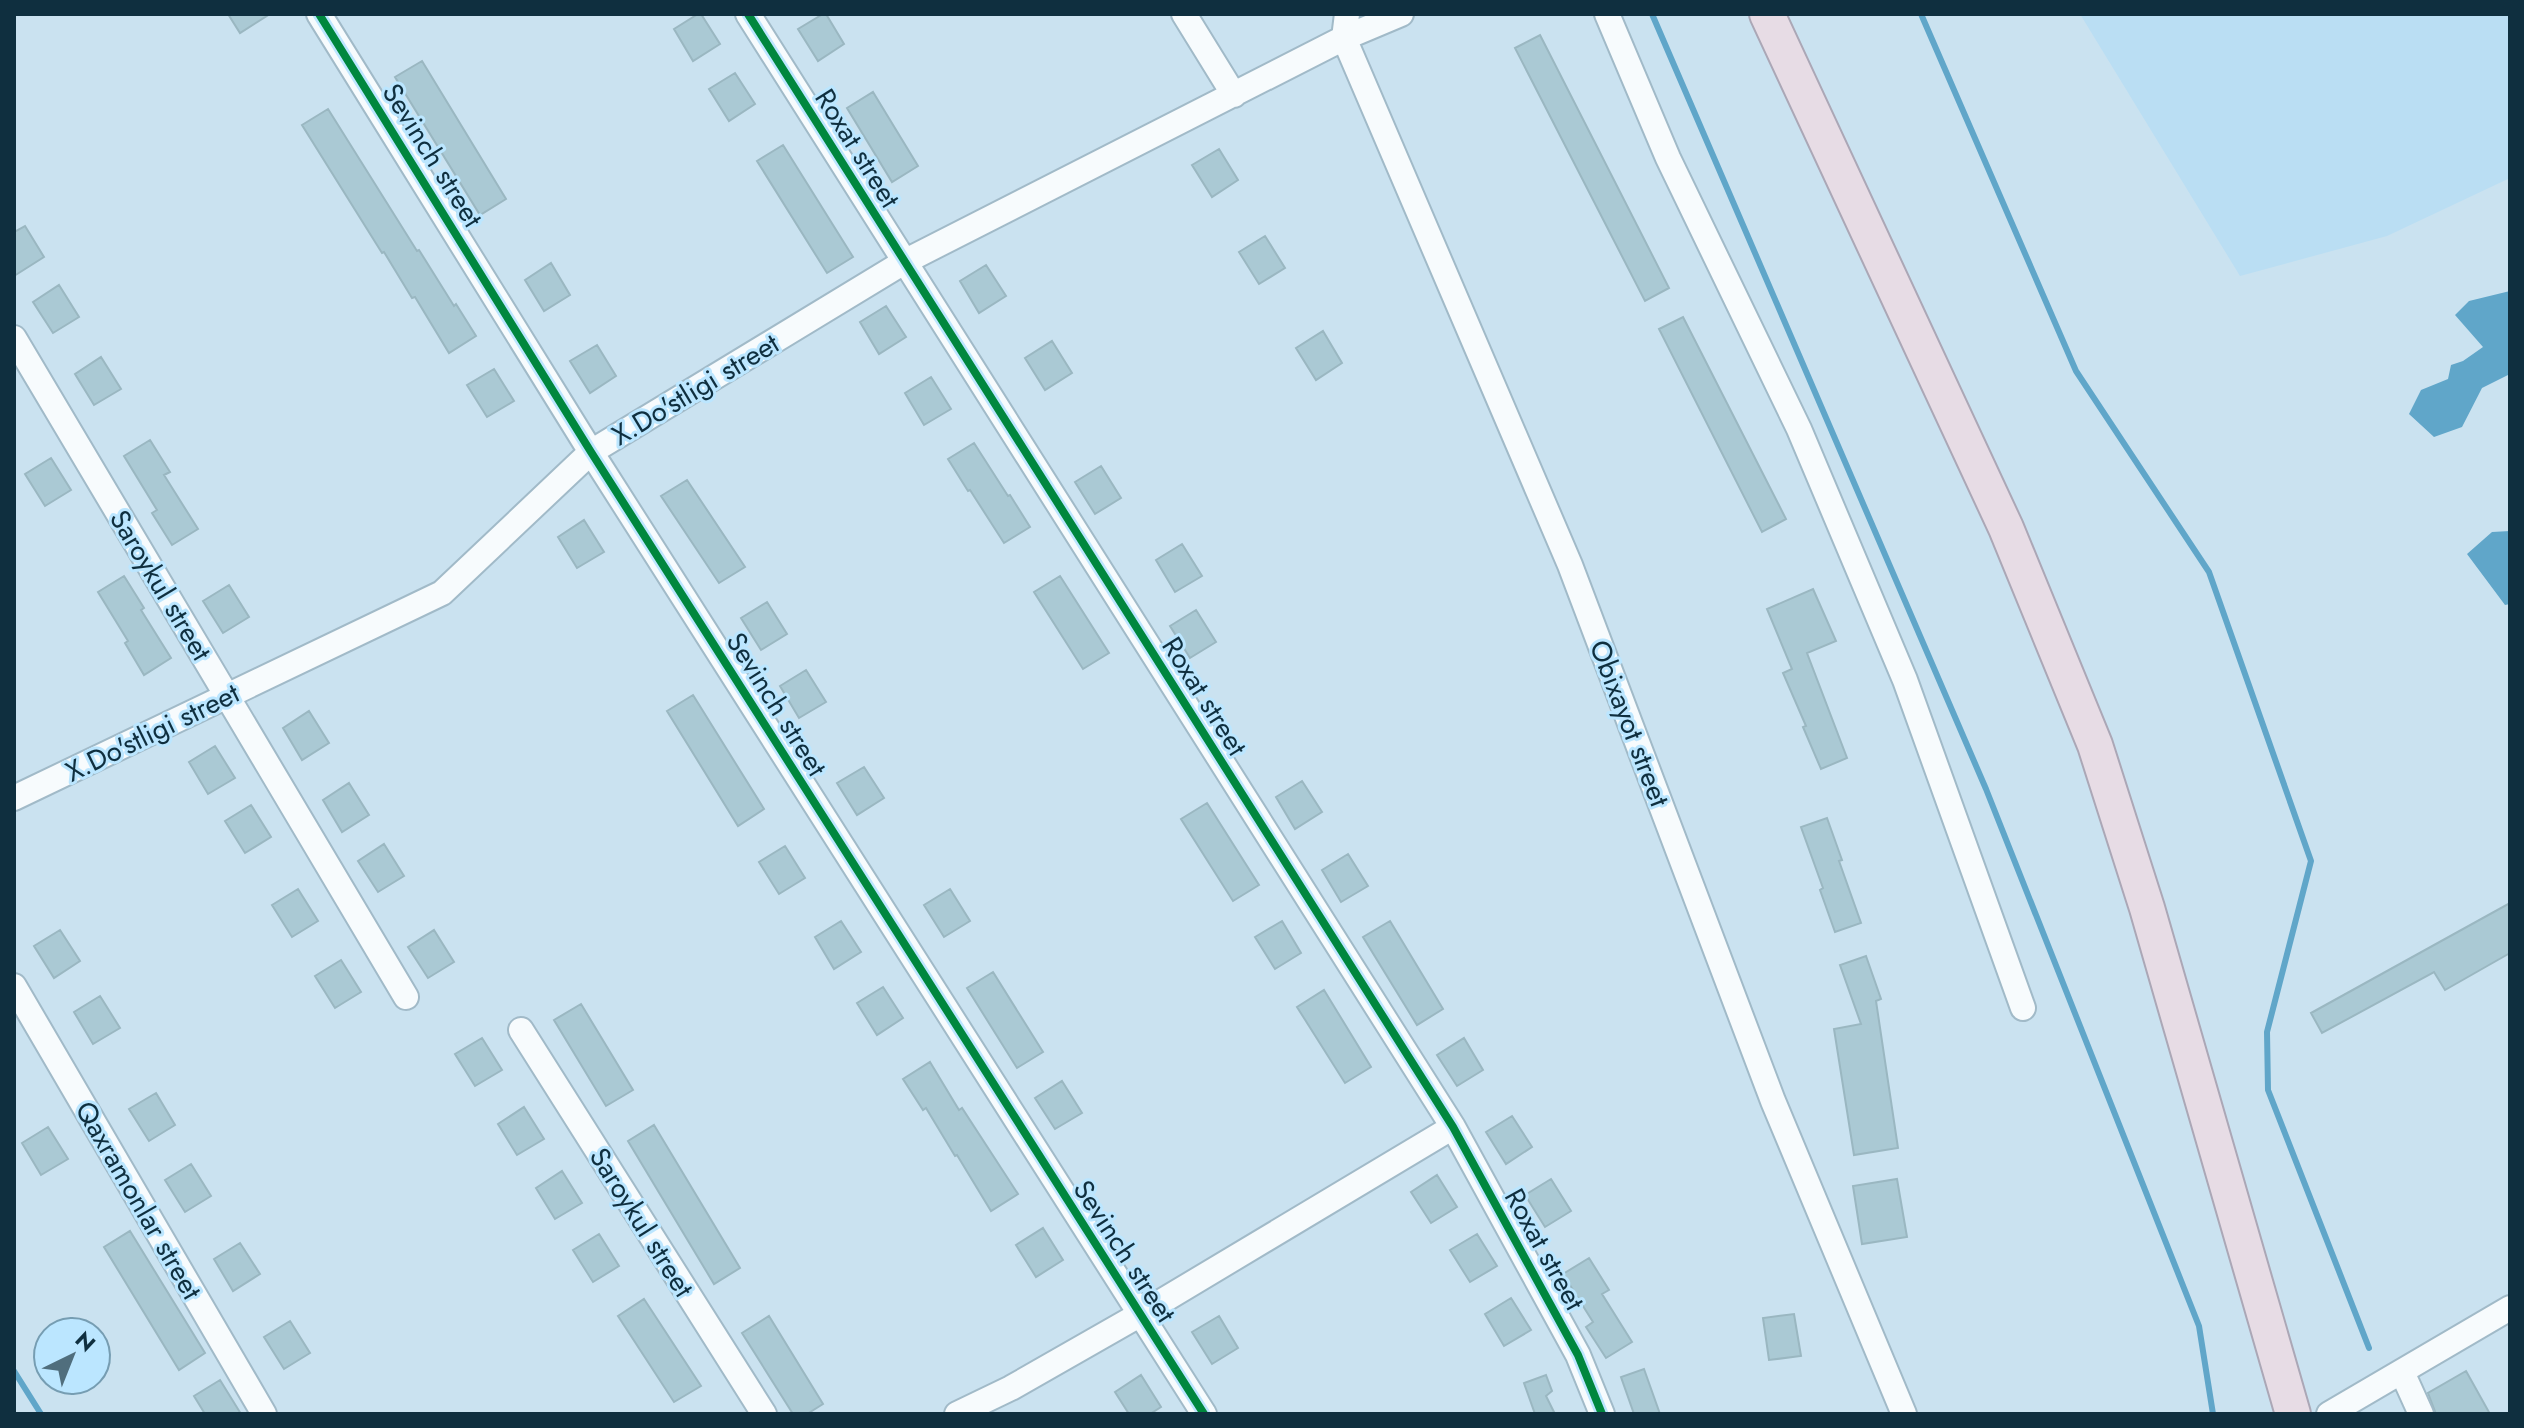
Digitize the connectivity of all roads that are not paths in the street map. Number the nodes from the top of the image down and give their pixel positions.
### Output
1 (319, 14) edge
2 (748, 14) edge
3 (1184, 14) edge
4 (1401, 14) edge
5 (1607, 14) edge
6 (1767, 14) edge
7 (1345, 26) edge
8 (1234, 95) junction
9 (904, 262) junction
10 (14, 338) edge
11 (591, 452) junction
12 (228, 696) junction
13 (14, 798) edge
14 (14, 986) edge
15 (406, 997) dead end
16 (2023, 1008) dead end
17 (521, 1030) dead end
18 (1453, 1127) junction
19 (2510, 1308) edge
20 (1139, 1315) junction
21 (2402, 1372) junction
22 (264, 1414) edge
23 (764, 1414) edge
24 (957, 1414) edge
25 (1204, 1414) edge
26 (1602, 1414) edge
27 (1904, 1414) edge
28 (2293, 1414) edge
29 (2329, 1414) edge
30 (2421, 1414) edge

1 - 11 street, Sevinch street
2 - 9 street, Roxat street
3 - 8 street
4 - 7 street, X.Do'stligi street
5 - 16 street
6 - 28 highway
7 - 8 street, X.Do'stligi street
7 - 27 street, Obixayot street
8 - 9 street, X.Do'stligi street
9 - 11 street, X.Do'stligi street
9 - 18 street, Roxat street
10 - 12 street, Saroykul street
11 - 12 street, X.Do'stligi street
11 - 20 street, Sevinch street
12 - 13 street, X.Do'stligi street
12 - 15 street, Saroykul street
14 - 22 street, Qaxramonlar street
17 - 23 street, Saroykul street
18 - 20 street
18 - 26 street, Roxat street
19 - 21 street
20 - 24 street
20 - 25 street, Sevinch street
21 - 29 street
21 - 30 street

